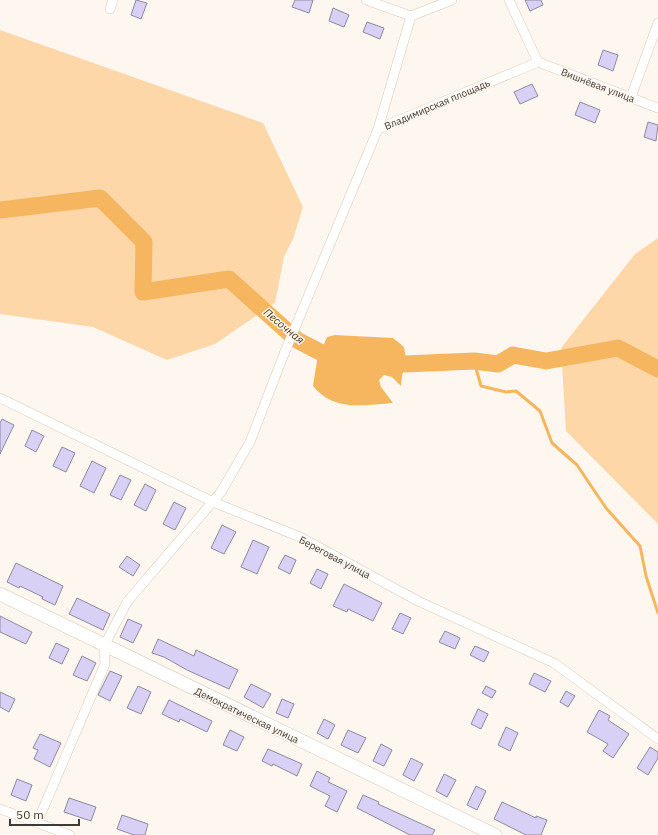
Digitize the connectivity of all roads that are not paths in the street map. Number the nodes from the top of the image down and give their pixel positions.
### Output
1 (366, 0) edge
2 (452, 0) edge
3 (509, 0) edge
4 (411, 16) junction
5 (658, 23) edge
6 (538, 62) junction
7 (631, 97) junction
8 (658, 108) edge
9 (378, 129) junction
10 (0, 398) edge
11 (213, 502) junction
12 (0, 594) edge
13 (104, 646) junction
14 (658, 739) edge
15 (0, 809) edge
16 (37, 822) junction
17 (70, 835) edge
18 (495, 835) edge

1 - 4 street
2 - 4 street
3 - 6 street
4 - 9 street, Владимирская площадь
5 - 7 street
6 - 7 street, Вишнёвая улица
6 - 9 street, Владимирская площадь
7 - 8 street, Вишнёвая улица
9 - 11 street
10 - 11 street, Береговая улица
11 - 13 street
11 - 14 street, Береговая улица
12 - 13 street, Демократическая улица
13 - 16 street
13 - 18 street, Демократическая улица
15 - 16 street
16 - 17 street

